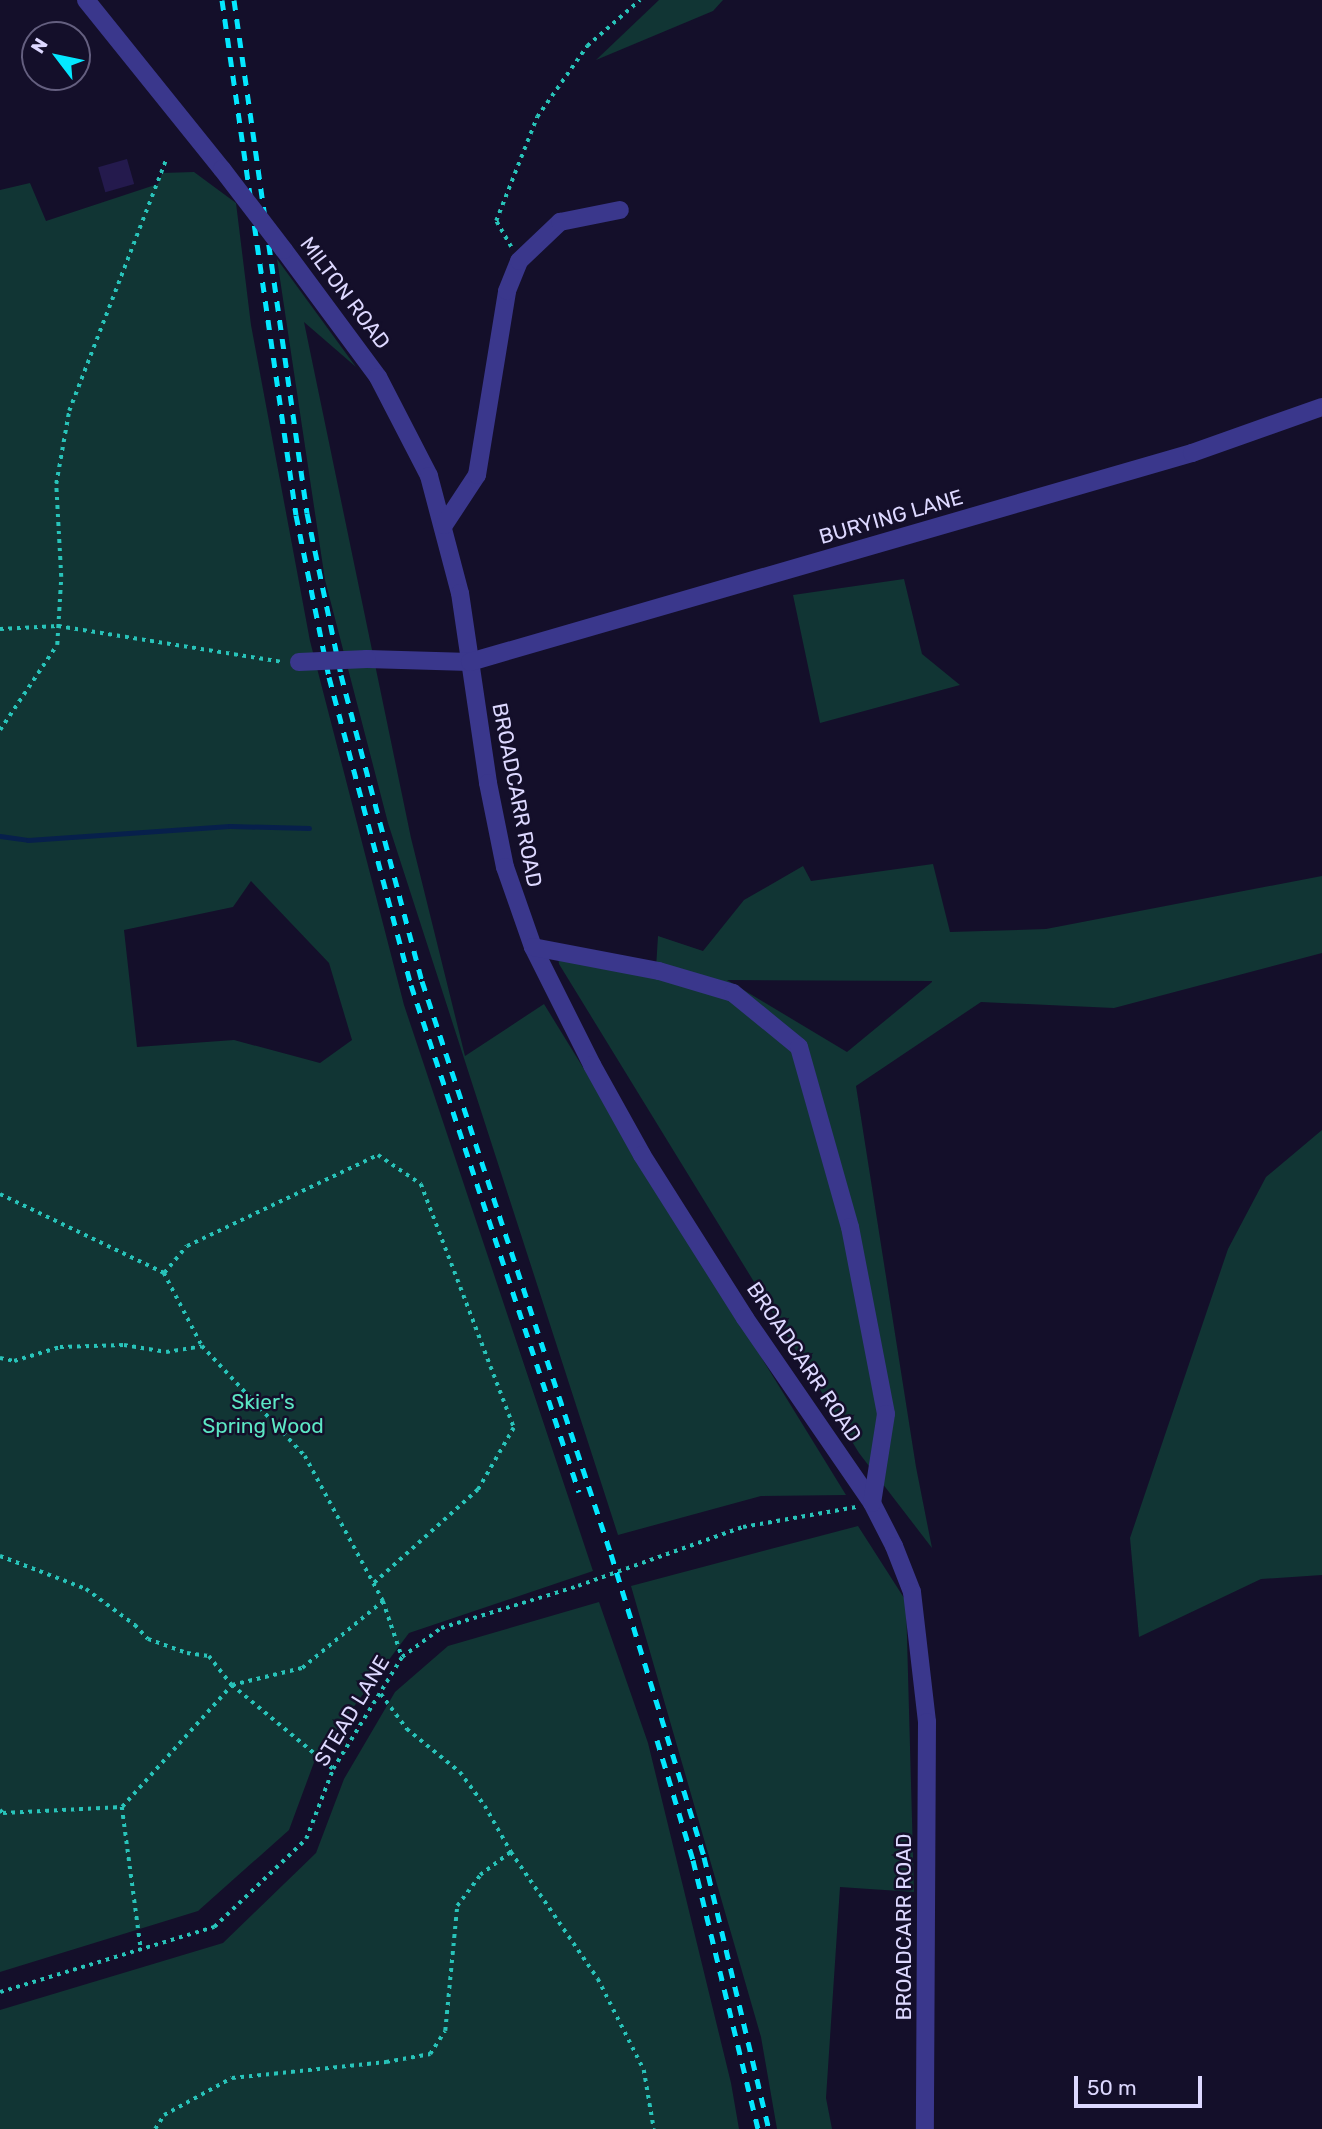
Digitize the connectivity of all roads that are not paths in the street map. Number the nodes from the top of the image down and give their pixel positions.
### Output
1 (86, 0) edge
2 (620, 210) dead end
3 (1322, 407) edge
4 (444, 525) junction
5 (299, 662) road end
6 (470, 663) junction
7 (533, 947) junction
8 (872, 1503) junction
9 (925, 2129) edge

1 - 4 street, MILTON ROAD, bridge
2 - 4 street
3 - 6 street, BURYING LANE
4 - 6 street, MILTON ROAD
5 - 6 street, BURYING LANE, bridge
6 - 7 street, BROADCARR ROAD
7 - 8 street, BROADCARR ROAD
7 - 8 street
8 - 9 street, BROADCARR ROAD

